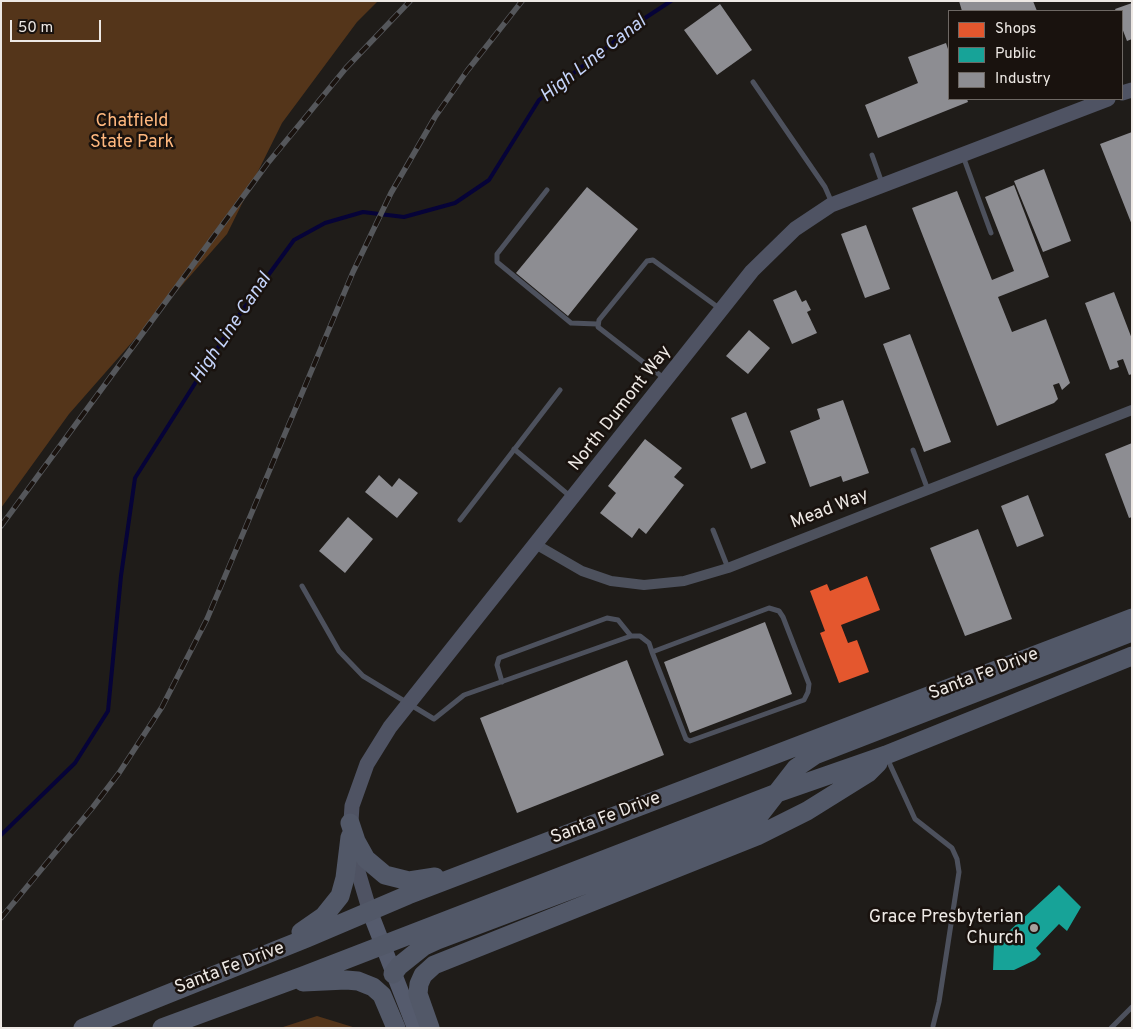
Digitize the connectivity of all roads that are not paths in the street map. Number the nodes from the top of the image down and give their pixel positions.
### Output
1 (753, 82) dead end
2 (1105, 100) edge
3 (963, 154) junction
4 (872, 155) dead end
5 (883, 185) junction
6 (547, 190) dead end
7 (833, 204) junction
8 (991, 233) dead end
9 (722, 310) junction
10 (597, 324) junction
11 (666, 381) junction
12 (560, 390) dead end
13 (1132, 410) edge
14 (514, 449) junction
15 (913, 450) dead end
16 (928, 490) junction
17 (573, 499) junction
18 (460, 520) dead end
19 (713, 530) dead end
20 (537, 545) junction
21 (728, 568) junction
22 (302, 586) dead end
23 (1132, 618) edge
24 (1132, 632) edge
25 (631, 636) junction
26 (652, 652) junction
27 (1132, 656) edge
28 (502, 682) junction
29 (410, 704) junction
30 (886, 755) junction
31 (774, 794) junction
32 (350, 830) junction
33 (466, 873) junction
34 (370, 912) junction
35 (382, 946) junction
36 (262, 956) junction
37 (393, 974) junction
38 (279, 984) junction
39 (1132, 1006) edge
40 (933, 1026) dead end
41 (83, 1028) edge
42 (162, 1028) edge
43 (396, 1028) edge
44 (415, 1028) edge
45 (430, 1028) edge
46 (1111, 1028) edge

1 - 7 lane
2 - 3 street, North Dumont Way
3 - 5 street, North Dumont Way
3 - 8 lane
4 - 5 lane
5 - 7 street, North Dumont Way
6 - 10 lane
7 - 9 street, North Dumont Way
9 - 10 lane
9 - 11 street, North Dumont Way
10 - 11 lane
11 - 17 street, North Dumont Way
12 - 14 lane
13 - 16 street, Mead Way
14 - 17 lane
14 - 18 lane
15 - 16 lane
16 - 21 street, Mead Way
17 - 20 street, North Dumont Way
19 - 21 lane
20 - 21 street, Mead Way
20 - 29 street, North Dumont Way
22 - 29 lane
23 - 33 highway, Santa Fe Drive
24 - 31 highway
25 - 26 lane
25 - 28 lane
25 - 28 lane
26 - 26 lane
27 - 30 highway, Santa Fe Drive
28 - 29 lane
29 - 32 street, North Dumont Way
30 - 31 highway, Santa Fe Drive
30 - 40 lane
30 - 45 highway
31 - 35 highway, Santa Fe Drive
31 - 37 highway
32 - 33 highway
32 - 34 street, North Dumont Way
32 - 36 highway
33 - 34 highway, Santa Fe Drive
34 - 35 main road
34 - 36 highway, Santa Fe Drive
35 - 37 main road
35 - 38 highway, Santa Fe Drive
36 - 41 highway, Santa Fe Drive
37 - 44 main road
38 - 42 highway, Santa Fe Drive
38 - 43 highway
39 - 46 lane

